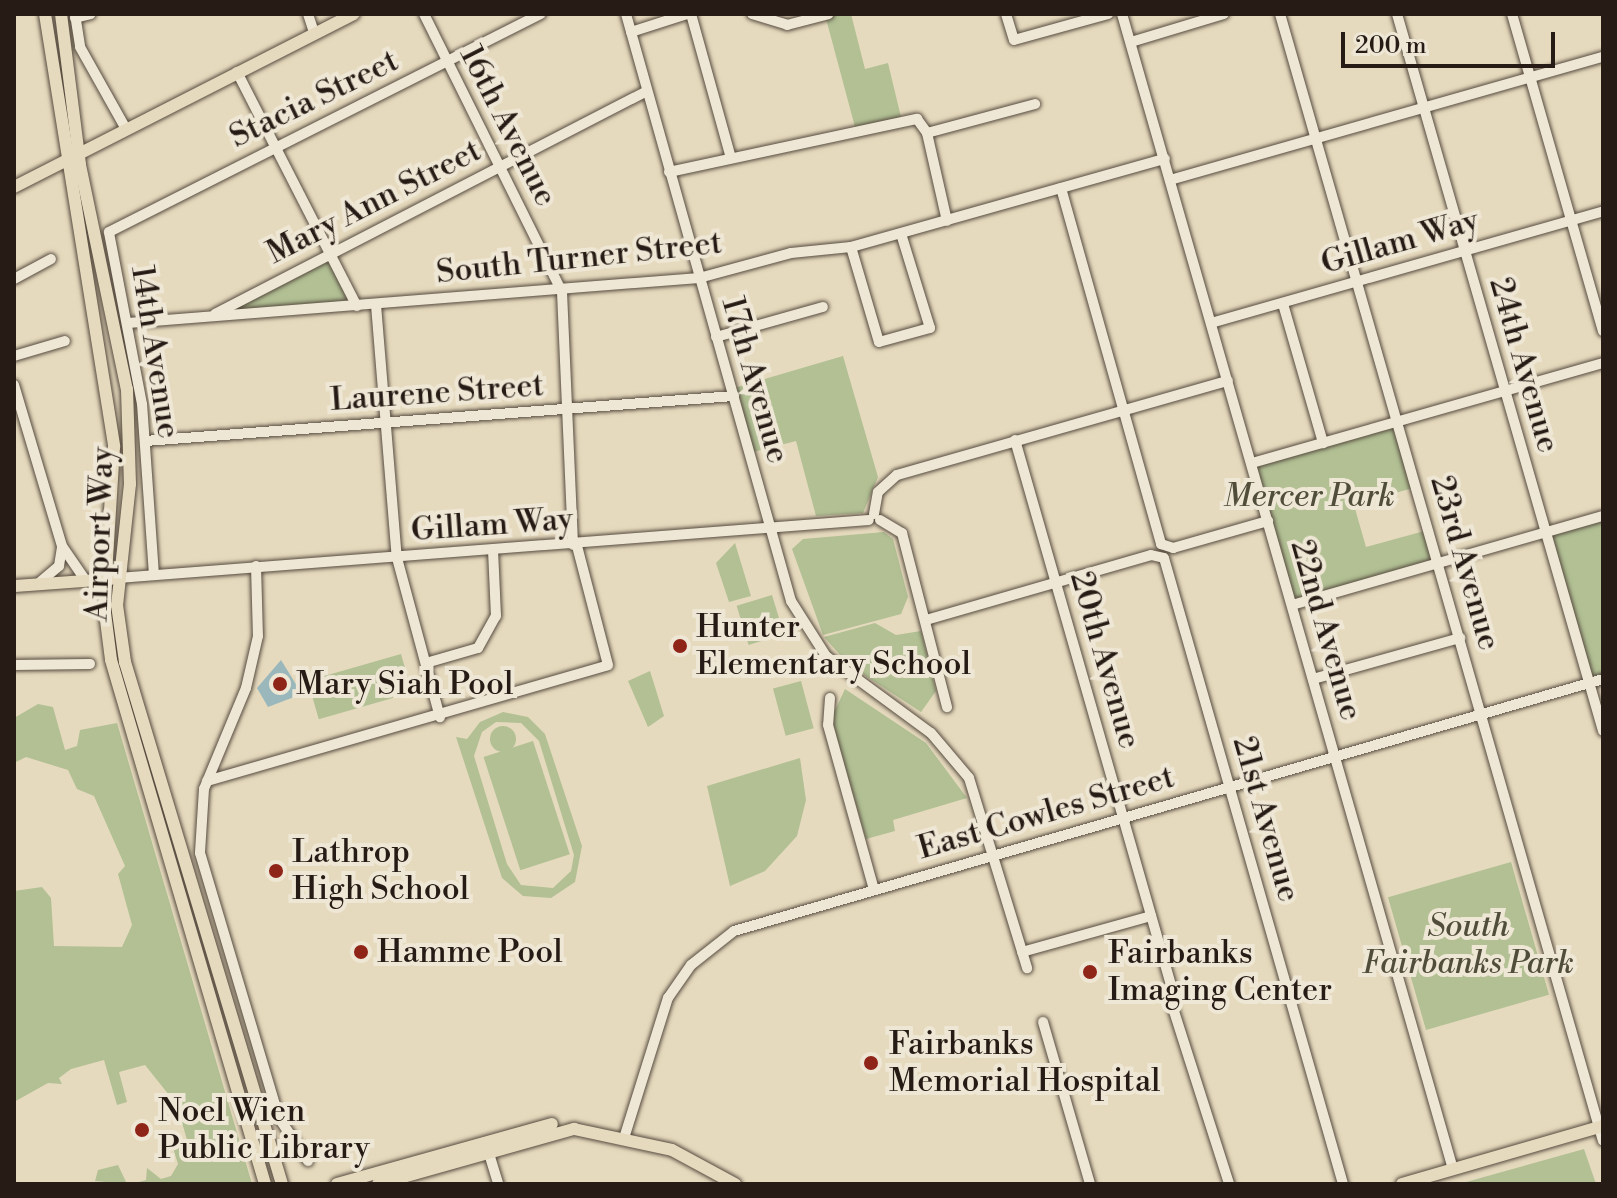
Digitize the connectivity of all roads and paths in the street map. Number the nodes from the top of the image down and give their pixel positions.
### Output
1 (45, 14) edge
2 (61, 14) edge
3 (91, 14) edge
4 (308, 14) edge
5 (353, 14) edge
6 (424, 14) edge
7 (541, 14) edge
8 (626, 14) edge
9 (689, 14) edge
10 (752, 14) edge
11 (829, 14) edge
12 (1006, 14) edge
13 (1108, 14) edge
14 (1122, 14) edge
15 (1224, 14) edge
16 (1280, 14) edge
17 (1397, 14) edge
18 (1512, 14) edge
19 (75, 16) edge
20 (631, 32) junction
21 (314, 33) junction
22 (1131, 42) junction
23 (1603, 57) edge
24 (447, 62) junction
25 (237, 72) junction
26 (1530, 78) junction
27 (647, 91) junction
28 (1035, 104) dead end
29 (1424, 106) junction
30 (126, 129) junction
31 (927, 133) junction
32 (1316, 140) junction
33 (276, 145) junction
34 (78, 153) junction
35 (730, 155) junction
36 (1165, 159) junction
37 (65, 160) junction
38 (500, 167) junction
39 (669, 172) junction
40 (1170, 180) junction
41 (14, 187) edge
42 (1061, 188) junction
43 (1603, 211) edge
44 (1570, 220) junction
45 (947, 221) junction
46 (109, 232) joint
47 (901, 234) junction
48 (851, 247) junction
49 (1464, 250) junction
50 (331, 254) junction
51 (51, 259) dead end
52 (699, 278) junction
53 (14, 279) edge
54 (1357, 281) junction
55 (562, 292) junction
56 (1283, 304) junction
57 (376, 305) junction
58 (357, 306) junction
59 (823, 307) dead end
60 (211, 316) junction
61 (128, 323) junction
62 (1211, 323) junction
63 (1603, 331) edge
64 (716, 337) junction
65 (65, 341) dead end
66 (14, 356) edge
67 (1603, 363) edge
68 (1228, 381) junction
69 (14, 385) edge
70 (1504, 391) junction
71 (734, 396) junction
72 (562, 410) junction
73 (1123, 410) junction
74 (1397, 421) junction
75 (384, 423) junction
76 (1015, 440) junction
77 (145, 441) junction
78 (1323, 443) junction
79 (1252, 463) junction
80 (1603, 516) edge
81 (875, 518) junction
82 (1268, 521) junction
83 (770, 528) junction
84 (1546, 532) junction
85 (575, 545) junction
86 (62, 546) junction
87 (493, 551) junction
88 (397, 558) junction
89 (1437, 562) junction
90 (256, 566) junction
91 (154, 575) junction
92 (112, 579) junction
93 (86, 581) junction
94 (1056, 582) junction
95 (35, 584) junction
96 (14, 586) edge
97 (1292, 605) junction
98 (926, 620) junction
99 (1460, 638) junction
100 (426, 663) junction
101 (90, 664) dead end
102 (14, 665) edge
103 (1313, 679) junction
104 (1603, 679) edge
105 (1589, 683) junction
106 (830, 698) dead end
107 (947, 707) dead end
108 (1481, 715) junction
109 (440, 717) junction
110 (1603, 731) edge
111 (1335, 756) junction
112 (207, 781) junction
113 (1230, 787) junction
114 (1123, 817) junction
115 (997, 854) junction
116 (874, 890) junction
117 (1151, 916) junction
118 (1022, 952) junction
119 (1027, 968) dead end
120 (1171, 985) dead end
121 (1172, 1005) dead end
122 (1043, 1022) dead end
123 (1601, 1127) edge
124 (626, 1131) junction
125 (1603, 1141) edge
126 (487, 1147) junction
127 (308, 1161) dead end
128 (1453, 1169) junction
129 (265, 1184) edge
130 (282, 1184) edge
131 (337, 1184) edge
132 (378, 1184) edge
133 (498, 1184) edge
134 (735, 1184) edge
135 (1090, 1184) edge
136 (1229, 1184) edge
137 (1343, 1184) edge
138 (1402, 1184) edge

1 - 37 main road, Airport Way
2 - 34 main road, Airport Way
3 - 19 street
4 - 21 street
5 - 21 main road
6 - 24 street, 16th Avenue
7 - 24 street, Stacia Street
8 - 20 street, 17th Avenue
9 - 20 street
9 - 35 street
10 - 11 street
12 - 13 street
14 - 22 street, 22nd Avenue
15 - 22 street
16 - 32 street, 23rd Avenue
17 - 29 street, 24th Avenue
18 - 26 street
19 - 30 street
20 - 27 street, 17th Avenue
21 - 25 main road
22 - 36 street, 22nd Avenue
23 - 26 street
24 - 33 street, Stacia Street
24 - 38 street, 16th Avenue
25 - 30 main road
25 - 33 street
26 - 29 street
26 - 44 street
27 - 38 street, Mary Ann Street
27 - 39 street, 17th Avenue
28 - 31 street
29 - 32 street
29 - 49 street, 24th Avenue
30 - 34 main road
31 - 35 street
31 - 45 street
32 - 40 street
32 - 54 street, 23rd Avenue
33 - 46 street, Stacia Street
33 - 50 street
34 - 37 main road
34 - 92 main road, Airport Way
35 - 39 street
36 - 40 street, 22nd Avenue
36 - 42 street, South Turner Street
37 - 41 main road
37 - 92 main road, Airport Way
38 - 50 street, Mary Ann Street
38 - 55 street, 16th Avenue
39 - 52 street, 17th Avenue
40 - 62 street, 22nd Avenue
42 - 45 street, South Turner Street
42 - 73 street
43 - 44 street, Gillam Way
44 - 49 street, Gillam Way
44 - 63 street
45 - 47 street, South Turner Street
46 - 61 street, 14th Avenue
47 - 48 street, South Turner Street
47 - 48 street
48 - 52 street, South Turner Street
49 - 54 street, Gillam Way
49 - 70 street, 24th Avenue
50 - 58 street
50 - 60 street, Mary Ann Street
51 - 53 street
52 - 55 street, South Turner Street
52 - 64 street, 17th Avenue
54 - 56 street, Gillam Way
54 - 74 street, 23rd Avenue
55 - 57 street, South Turner Street
55 - 72 street, 16th Avenue
56 - 62 street, Gillam Way
56 - 78 street
57 - 58 street, South Turner Street
57 - 75 street
58 - 60 street, South Turner Street
59 - 64 street
60 - 61 street, South Turner Street
61 - 77 street, 14th Avenue
62 - 68 street, 22nd Avenue
64 - 71 street, 17th Avenue
65 - 66 street
67 - 70 street
68 - 73 street
68 - 79 street, 22nd Avenue
69 - 86 street
70 - 74 street
70 - 84 street, 24th Avenue
71 - 72 street, Laurene Street
71 - 83 street, 17th Avenue
72 - 75 street, Laurene Street
72 - 85 street, 16th Avenue
73 - 76 street
73 - 82 street
74 - 78 street
74 - 89 street, 23rd Avenue
75 - 77 street, Laurene Street
75 - 88 street
76 - 81 street
76 - 94 street, 20th Avenue
77 - 91 street, 14th Avenue
78 - 79 street
79 - 82 street, 22nd Avenue
80 - 84 street
81 - 83 street, Gillam Way
81 - 98 street
82 - 97 street, 22nd Avenue
83 - 85 street, Gillam Way
83 - 115 street, 17th Avenue
84 - 89 street
84 - 105 street, 24th Avenue
85 - 87 street, Gillam Way
85 - 109 street, 16th Avenue
86 - 93 street
86 - 95 street
87 - 88 street, Gillam Way
87 - 100 street
88 - 90 street, Gillam Way
88 - 100 street
89 - 97 street
89 - 99 street, 23rd Avenue
90 - 91 street, Gillam Way
90 - 112 street
91 - 92 street, Gillam Way
92 - 93 main road
92 - 129 main road, Airport Way
92 - 130 main road, Airport Way
93 - 95 main road
94 - 98 street
94 - 113 street, 21st Avenue
94 - 114 street, 20th Avenue
95 - 96 main road
97 - 103 street, 22nd Avenue
98 - 107 street
99 - 103 street
99 - 108 street, 23rd Avenue
100 - 109 street
101 - 102 street
103 - 111 street, 22nd Avenue
104 - 105 street, East Cowles Street
105 - 108 street, East Cowles Street
105 - 110 street, 24th Avenue
106 - 116 street
108 - 111 street, East Cowles Street
108 - 123 street, 23rd Avenue
109 - 112 street
111 - 113 street, East Cowles Street
111 - 128 street, 22nd Avenue
112 - 127 street
113 - 114 street, East Cowles Street
113 - 137 street, 21st Avenue
114 - 115 street, East Cowles Street
114 - 117 street, 20th Avenue
115 - 116 street, East Cowles Street
115 - 118 street, 17th Avenue
116 - 124 street, East Cowles Street
117 - 118 street
117 - 120 street, 20th Avenue
118 - 119 street, 17th Avenue
121 - 136 street
122 - 135 street
123 - 125 street, 23rd Avenue
123 - 128 main road
124 - 126 main road
124 - 134 main road
126 - 131 main road
126 - 132 main road
126 - 133 street
128 - 138 main road

